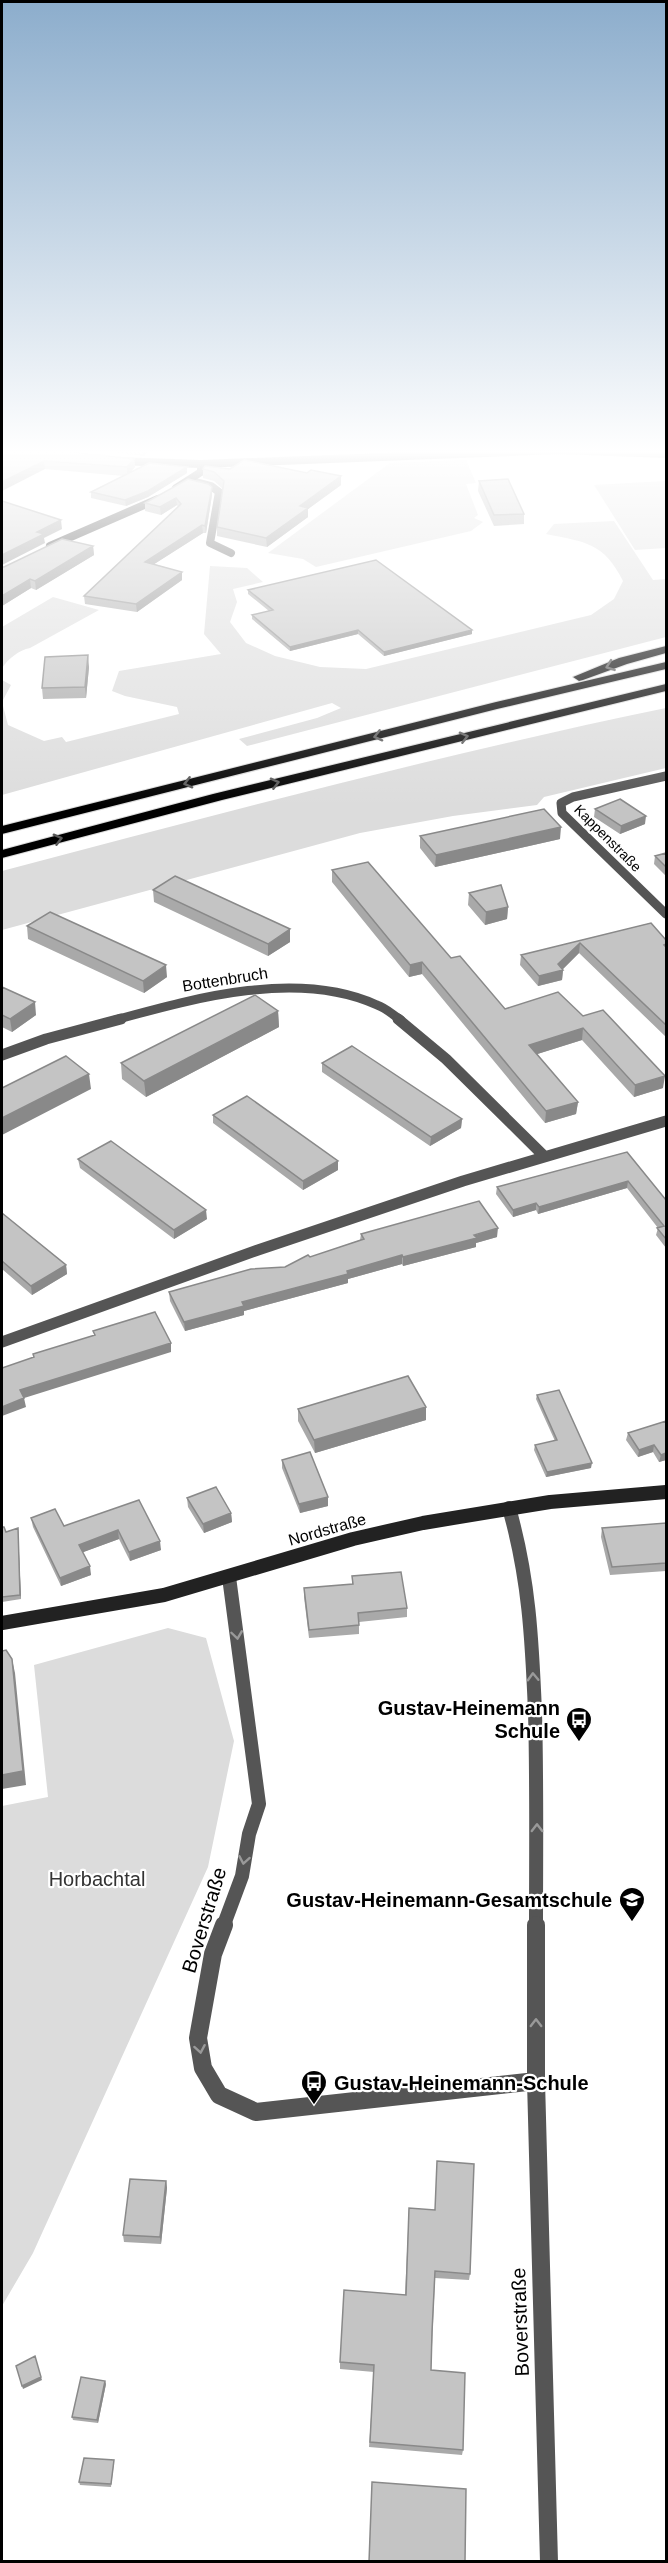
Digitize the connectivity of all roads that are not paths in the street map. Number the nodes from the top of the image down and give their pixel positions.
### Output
1 (666, 650) edge
2 (666, 666) edge
3 (666, 688) edge
4 (666, 694) edge
5 (496, 706) junction
6 (584, 708) junction
7 (666, 776) edge
8 (2, 830) edge
9 (2, 854) edge
10 (666, 914) edge
11 (2, 1055) edge
12 (666, 1121) edge
13 (544, 1156) junction
14 (2, 1342) edge
15 (666, 1492) edge
16 (509, 1508) junction
17 (229, 1577) junction
18 (2, 1623) edge
19 (536, 2081) junction
20 (549, 2562) edge

1 -> 5 highway
2 - 5 highway
3 - 6 highway
4 - 6 highway
5 -> 8 highway
9 -> 6 highway
7 - 10 street, Kappenstraße
11 - 13 street, Bottenbruch
12 - 13 street
13 - 14 street
15 - 16 street, Nordstraße
16 - 17 street, Nordstraße
19 -> 16 street, Boverstraße
17 - 18 street, Nordstraße
17 -> 19 street, Boverstraße
19 - 20 street, Boverstraße

